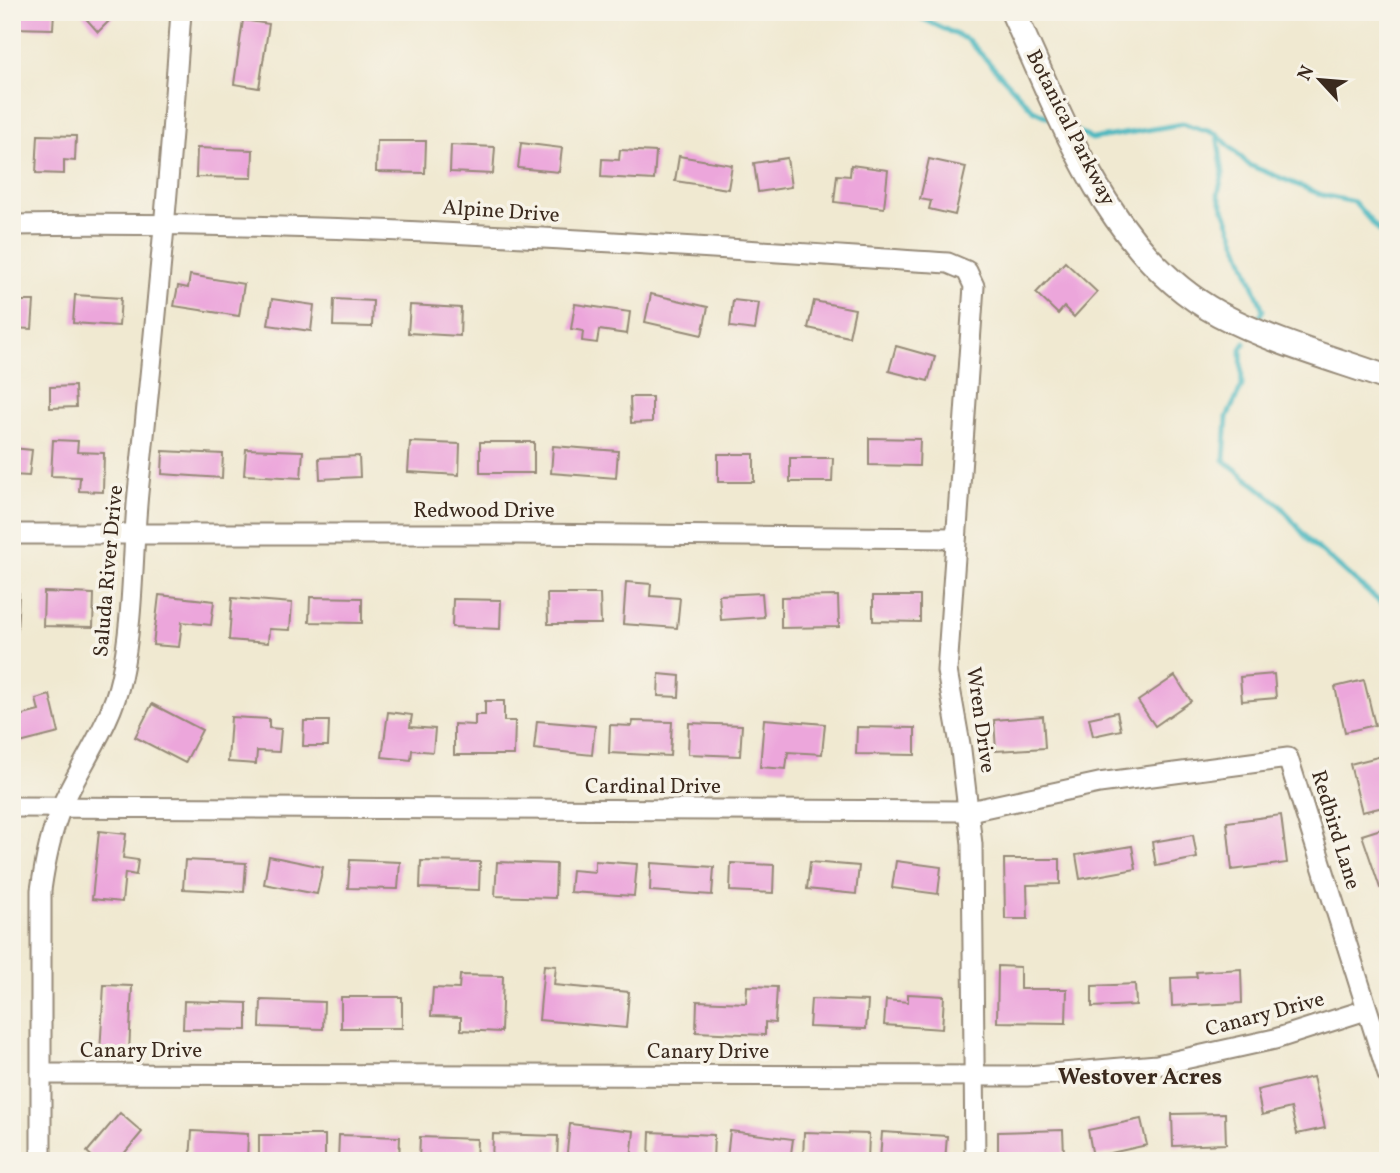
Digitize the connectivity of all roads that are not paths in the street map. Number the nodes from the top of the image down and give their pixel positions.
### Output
1 (181, 12) edge
2 (1013, 12) edge
3 (166, 222) junction
4 (12, 225) edge
5 (974, 286) joint
6 (1388, 378) edge
7 (12, 534) edge
8 (134, 534) junction
9 (955, 538) junction
10 (1288, 758) joint
11 (12, 807) edge
12 (62, 807) junction
13 (970, 811) junction
14 (1366, 1010) junction
15 (41, 1074) junction
16 (1388, 1075) edge
17 (976, 1076) junction
18 (41, 1161) edge
19 (975, 1161) edge

1 - 3 street, Saluda River Drive
2 - 6 street, Botanical Parkway
3 - 4 street, Alpine Drive
3 - 5 street, Alpine Drive
3 - 8 street, Saluda River Drive
5 - 9 street, Wren Drive
7 - 8 street, Redwood Drive
8 - 9 street, Redwood Drive
8 - 12 street, Saluda River Drive
9 - 13 street, Wren Drive
10 - 13 street, Cardinal Drive
10 - 14 street, Redbird Lane
11 - 12 street, Cardinal Drive
12 - 13 street, Cardinal Drive
12 - 15 street, Saluda River Drive
13 - 17 street, Wren Drive
14 - 16 street, Redbird Lane
14 - 17 street, Canary Drive
15 - 17 street, Canary Drive
15 - 18 street, Saluda River Drive
17 - 19 street, Wren Drive

